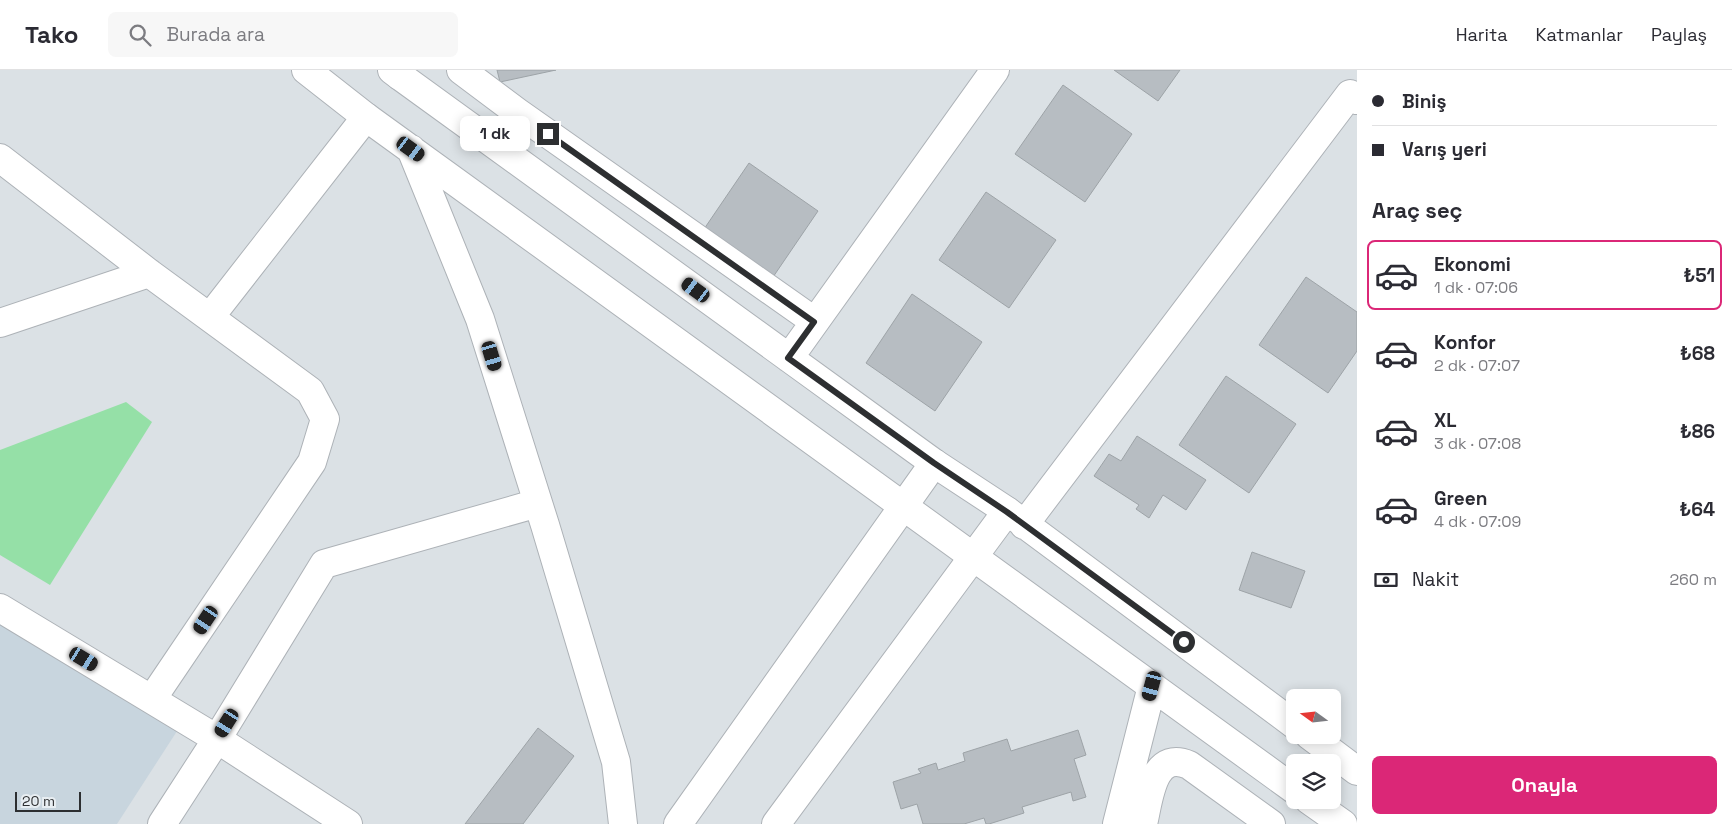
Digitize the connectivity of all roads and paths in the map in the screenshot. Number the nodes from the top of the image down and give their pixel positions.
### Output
1 (306, 70) edge
2 (461, 70) edge
3 (995, 70) edge
4 (396, 73) edge
5 (1353, 97) edge
6 (517, 112) junction
7 (366, 116) junction
8 (494, 144) junction
9 (411, 149) junction
10 (0, 158) edge
11 (150, 273) junction
12 (210, 317) junction
13 (814, 322) junction
14 (0, 323) edge
15 (788, 358) junction
16 (934, 463) junction
17 (538, 503) junction
18 (904, 506) junction
19 (1016, 518) junction
20 (974, 557) junction
21 (0, 608) edge
22 (1152, 686) junction
23 (152, 699) junction
24 (1286, 718) edge
25 (217, 739) junction
26 (1321, 744) edge
27 (1357, 771) edge
28 (1286, 783) edge
29 (1322, 809) edge
30 (341, 822) edge
31 (162, 824) edge
32 (623, 824) edge
33 (678, 824) edge
34 (776, 824) edge
35 (1117, 824) edge
36 (1144, 824) edge
37 (1270, 824) edge
38 (1343, 824) edge

1 - 7 street
2 - 6 street
3 - 13 street
4 - 8 street
5 - 19 street
6 - 8 street
6 - 13 street
7 - 9 street
7 - 12 street
8 - 15 street
9 - 17 street
9 - 18 street
10 - 11 street
11 - 12 street
11 - 14 street
12 - 23 street
13 - 15 street
15 - 16 street
16 - 18 street
16 - 19 street
17 - 25 street
17 - 32 street
18 - 20 street
18 - 33 street
19 - 20 street
19 - 24 street
20 - 22 street
20 - 34 street
21 - 23 street
22 - 28 street
22 - 35 street
23 - 25 street
25 - 30 street
25 - 31 street
26 - 27 street
29 - 38 street
36 - 37 street

